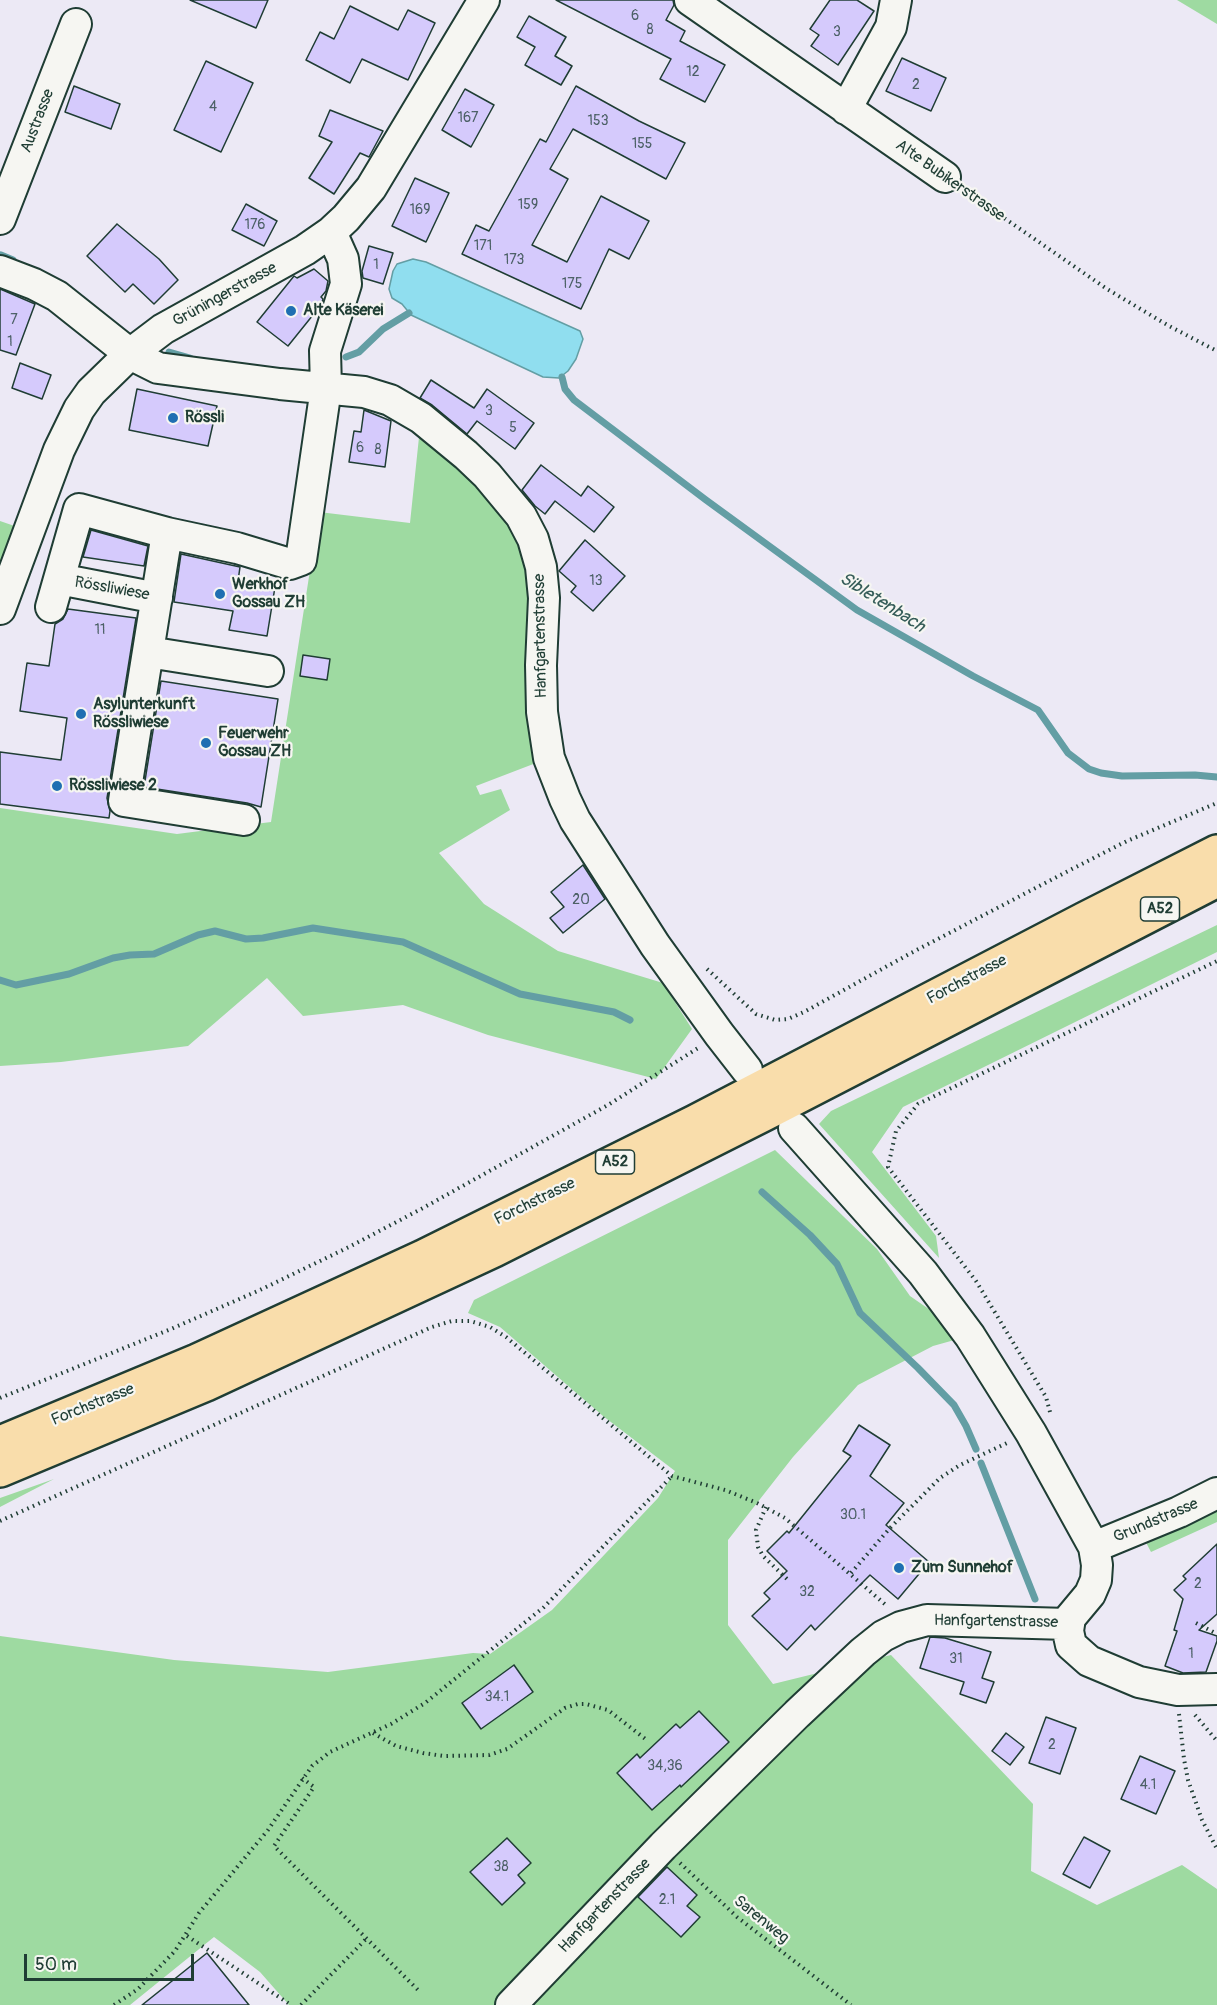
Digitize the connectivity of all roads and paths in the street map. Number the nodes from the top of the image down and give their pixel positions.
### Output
1 (484, 0) edge
2 (690, 0) edge
3 (896, 0) edge
4 (76, 24) dead end
5 (846, 109) junction
6 (945, 177) joint
7 (0, 219) edge
8 (331, 232) junction
9 (0, 271) edge
10 (1217, 351) edge
11 (130, 354) junction
12 (326, 388) junction
13 (167, 533) junction
14 (157, 598) junction
15 (0, 609) edge
16 (148, 652) junction
17 (268, 671) dead end
18 (1217, 803) edge
19 (244, 820) dead end
20 (1217, 852) edge
21 (1217, 880) edge
22 (1217, 961) edge
23 (704, 967) dead end
24 (719, 1034) junction
25 (747, 1070) dead end
26 (795, 1128) dead end
27 (0, 1398) edge
28 (1032, 1435) junction
29 (0, 1443) edge
30 (0, 1470) edge
31 (672, 1476) junction
32 (1217, 1493) edge
33 (766, 1507) junction
34 (0, 1521) edge
35 (1094, 1547) junction
36 (851, 1573) junction
37 (787, 1579) dead end
38 (1196, 1623) dead end
39 (1068, 1624) junction
40 (901, 1627) junction
41 (1217, 1634) edge
42 (1217, 1689) edge
43 (1178, 1690) junction
44 (373, 1732) junction
45 (648, 1741) dead end
46 (302, 1778) junction
47 (663, 1846) junction
48 (1217, 1849) edge
49 (187, 1936) junction
50 (366, 1939) junction
51 (419, 1991) dead end
52 (114, 2005) edge
53 (291, 2005) edge
54 (301, 2005) edge
55 (511, 2005) edge
56 (851, 2005) edge

1 - 8 street, Grüningerstrasse
2 - 5 street, Alte Bubikerstrasse
3 - 5 street
4 - 7 street, Austrasse
5 - 6 street, Alte Bubikerstrasse
6 - 10 path, Alte Bubikerstrasse
8 - 11 street, Grüningerstrasse
8 - 12 street
9 - 11 street
11 - 12 street, Hanfgartenstrasse
11 - 15 street, Grüningerstrasse
12 - 13 street, Rössliwiese
12 - 24 street, Hanfgartenstrasse
13 - 14 street, Rössliwiese
13 - 14 street, Rössliwiese
14 - 16 street
16 - 17 street
16 - 19 street
18 - 23 path
20 - 29 highway, Forchstrasse / A52
21 - 30 highway, Forchstrasse / A52
22 - 28 path
24 - 25 street, Hanfgartenstrasse
24 - 27 path
26 - 28 street, Hanfgartenstrasse
28 - 35 street, Hanfgartenstrasse
28 - 36 path
31 - 33 path
31 - 34 path
31 - 44 path
32 - 35 street, Grundstrasse
33 - 36 path
33 - 37 path
35 - 39 street, Hanfgartenstrasse
36 - 40 path
38 - 41 path
39 - 40 street, Hanfgartenstrasse
39 - 43 street
40 - 47 street, Hanfgartenstrasse
42 - 43 street
43 - 48 path
44 - 45 path
44 - 46 path
46 - 49 path
46 - 50 path
47 - 55 street, Hanfgartenstrasse
47 - 56 path, Sarenweg
49 - 52 path
49 - 53 path
50 - 51 path
50 - 54 path

